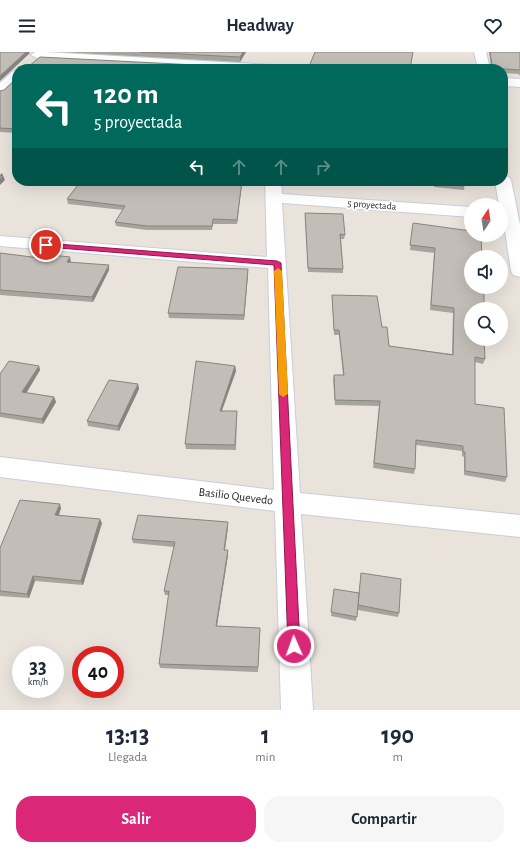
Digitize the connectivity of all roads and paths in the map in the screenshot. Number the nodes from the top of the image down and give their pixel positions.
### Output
1 (480, 52) edge
2 (38, 54) edge
3 (27, 64) edge
4 (253, 64) edge
5 (483, 64) edge
6 (12, 79) edge
7 (508, 82) edge
8 (520, 83) edge
9 (0, 90) edge
10 (504, 186) edge
11 (273, 189) edge
12 (464, 211) edge
13 (510, 214) edge
14 (0, 241) edge
15 (277, 263) junction
16 (520, 271) edge
17 (0, 467) edge
18 (288, 502) junction
19 (520, 526) edge
20 (297, 710) edge

1 - 5 street
2 - 3 street
2 - 4 street
6 - 9 street
7 - 8 street
10 - 13 street
11 - 12 street, 5 proyectada
11 - 15 street
13 - 16 street
14 - 15 street
15 - 18 street
17 - 18 street, Basilio Quevedo
18 - 19 street, Basilio Quevedo
18 - 20 street

